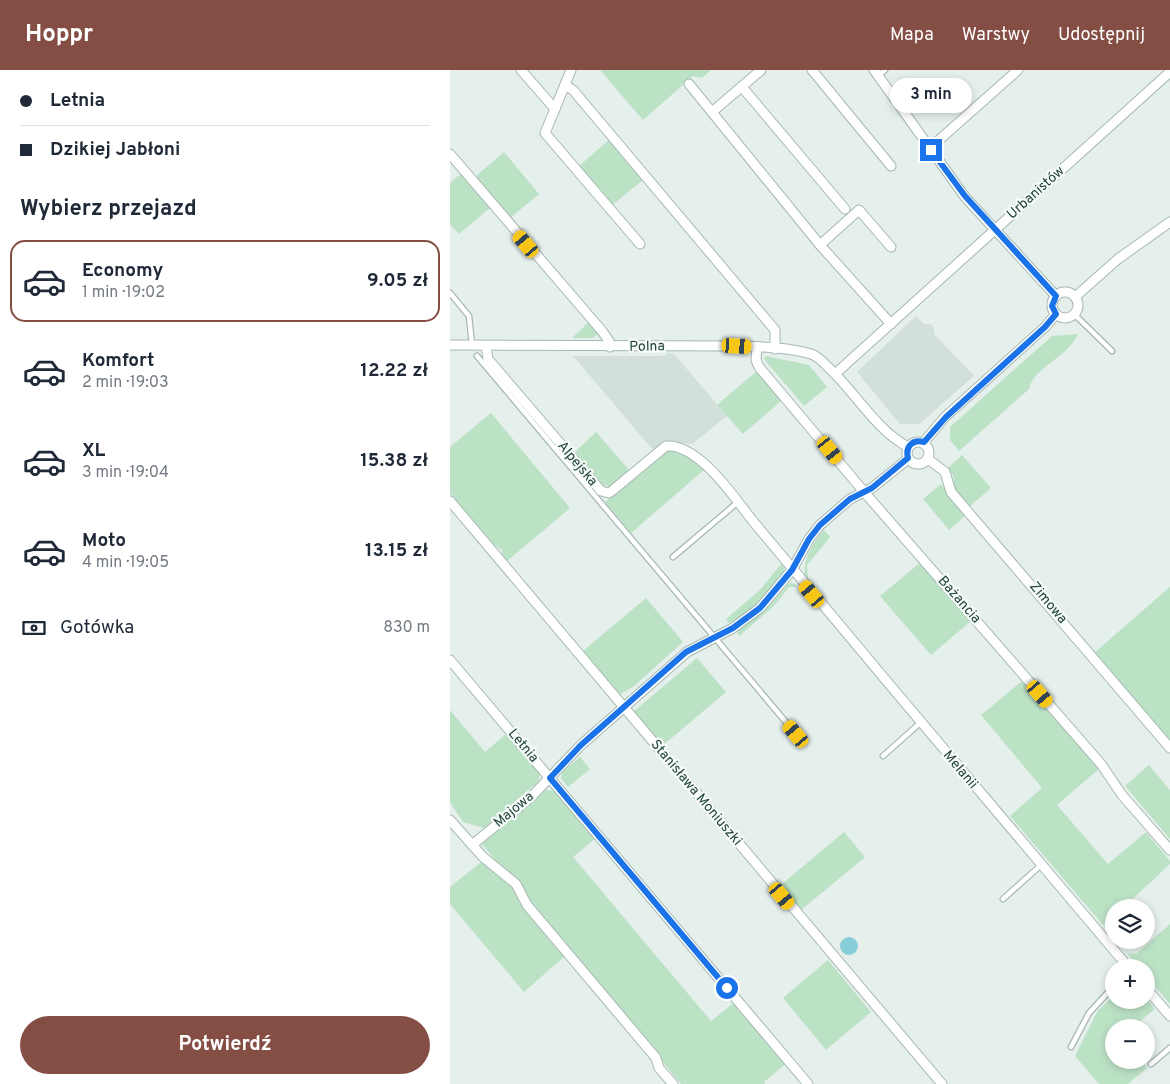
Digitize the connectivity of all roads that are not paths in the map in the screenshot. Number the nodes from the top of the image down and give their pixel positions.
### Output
1 (521, 70) edge
2 (571, 70) edge
3 (761, 70) edge
4 (812, 70) edge
5 (1018, 70) edge
6 (879, 72) edge
7 (1170, 72) edge
8 (689, 84) dead end
9 (565, 85) junction
10 (742, 87) junction
11 (555, 110) junction
12 (712, 112) junction
13 (930, 148) junction
14 (450, 154) edge
15 (891, 166) dead end
16 (845, 209) dead end
17 (1170, 222) edge
18 (995, 230) junction
19 (640, 244) dead end
20 (820, 245) junction
21 (891, 247) dead end
22 (450, 293) edge
23 (1056, 296) junction
24 (1075, 297) junction
25 (1056, 314) junction
26 (1074, 314) junction
27 (891, 324) junction
28 (450, 346) edge
29 (472, 346) junction
30 (486, 346) junction
31 (757, 347) junction
32 (610, 348) junction
33 (775, 349) junction
34 (1112, 351) dead end
35 (477, 356) dead end
36 (835, 374) junction
37 (924, 442) junction
38 (908, 447) junction
39 (908, 458) junction
40 (928, 460) junction
41 (865, 492) junction
42 (450, 501) edge
43 (738, 502) junction
44 (673, 557) dead end
45 (792, 570) junction
46 (715, 636) junction
47 (450, 660) edge
48 (625, 708) junction
49 (920, 723) junction
50 (796, 734) dead end
51 (1170, 748) edge
52 (882, 756) dead end
53 (550, 778) junction
54 (450, 821) edge
55 (472, 845) junction
56 (1170, 850) edge
57 (1042, 865) junction
58 (1003, 898) dead end
59 (1121, 959) edge
60 (1105, 996) edge
61 (1155, 998) edge
62 (1170, 1016) edge
63 (1071, 1047) dead end
64 (1170, 1048) edge
65 (1155, 1061) edge
66 (673, 1084) edge
67 (808, 1084) edge
68 (942, 1084) edge

1 - 11 street
2 - 9 street
3 - 10 street
4 - 15 street
5 - 13 street
6 - 13 street
7 - 18 street, Urbanistów
8 - 12 street
9 - 11 street
9 - 33 street
10 - 12 street
10 - 16 street
11 - 19 street
12 - 20 street
13 - 18 street
14 - 32 street
17 - 24 street
18 - 23 street
18 - 27 street, Urbanistów
20 - 21 street
20 - 27 street
22 - 29 lane
23 - 24 street
23 - 25 street
24 - 26 street
25 - 26 street
25 - 37 street
26 - 34 lane
27 - 36 street, Urbanistów
28 - 29 street, Polna
29 - 30 street, Polna
30 - 32 street, Polna
30 - 43 street, Alpejska
31 - 32 street, Polna
31 - 33 street, Polna
31 - 41 street, Bażancia
33 - 36 street, Polna
35 - 46 lane
36 - 38 street
37 - 38 street
37 - 40 street
38 - 39 street
39 - 40 street
39 - 41 street, Majowa
40 - 51 street, Zimowa
41 - 45 street, Majowa
41 - 56 street, Bażancia
42 - 48 street, Stanisława Moniuszki
43 - 44 lane
43 - 45 street, Alpejska
45 - 46 street, Majowa
45 - 49 street, Melanii
46 - 48 street, Majowa
46 - 50 lane
47 - 53 street, Letnia
48 - 53 street, Majowa
48 - 68 street, Stanisława Moniuszki
49 - 52 lane
49 - 57 street, Melanii
53 - 55 street, Majowa
53 - 67 street, Letnia
54 - 55 street
55 - 66 street
57 - 58 lane
57 - 59 street, Melanii
60 - 63 lane
61 - 62 street
64 - 65 lane

